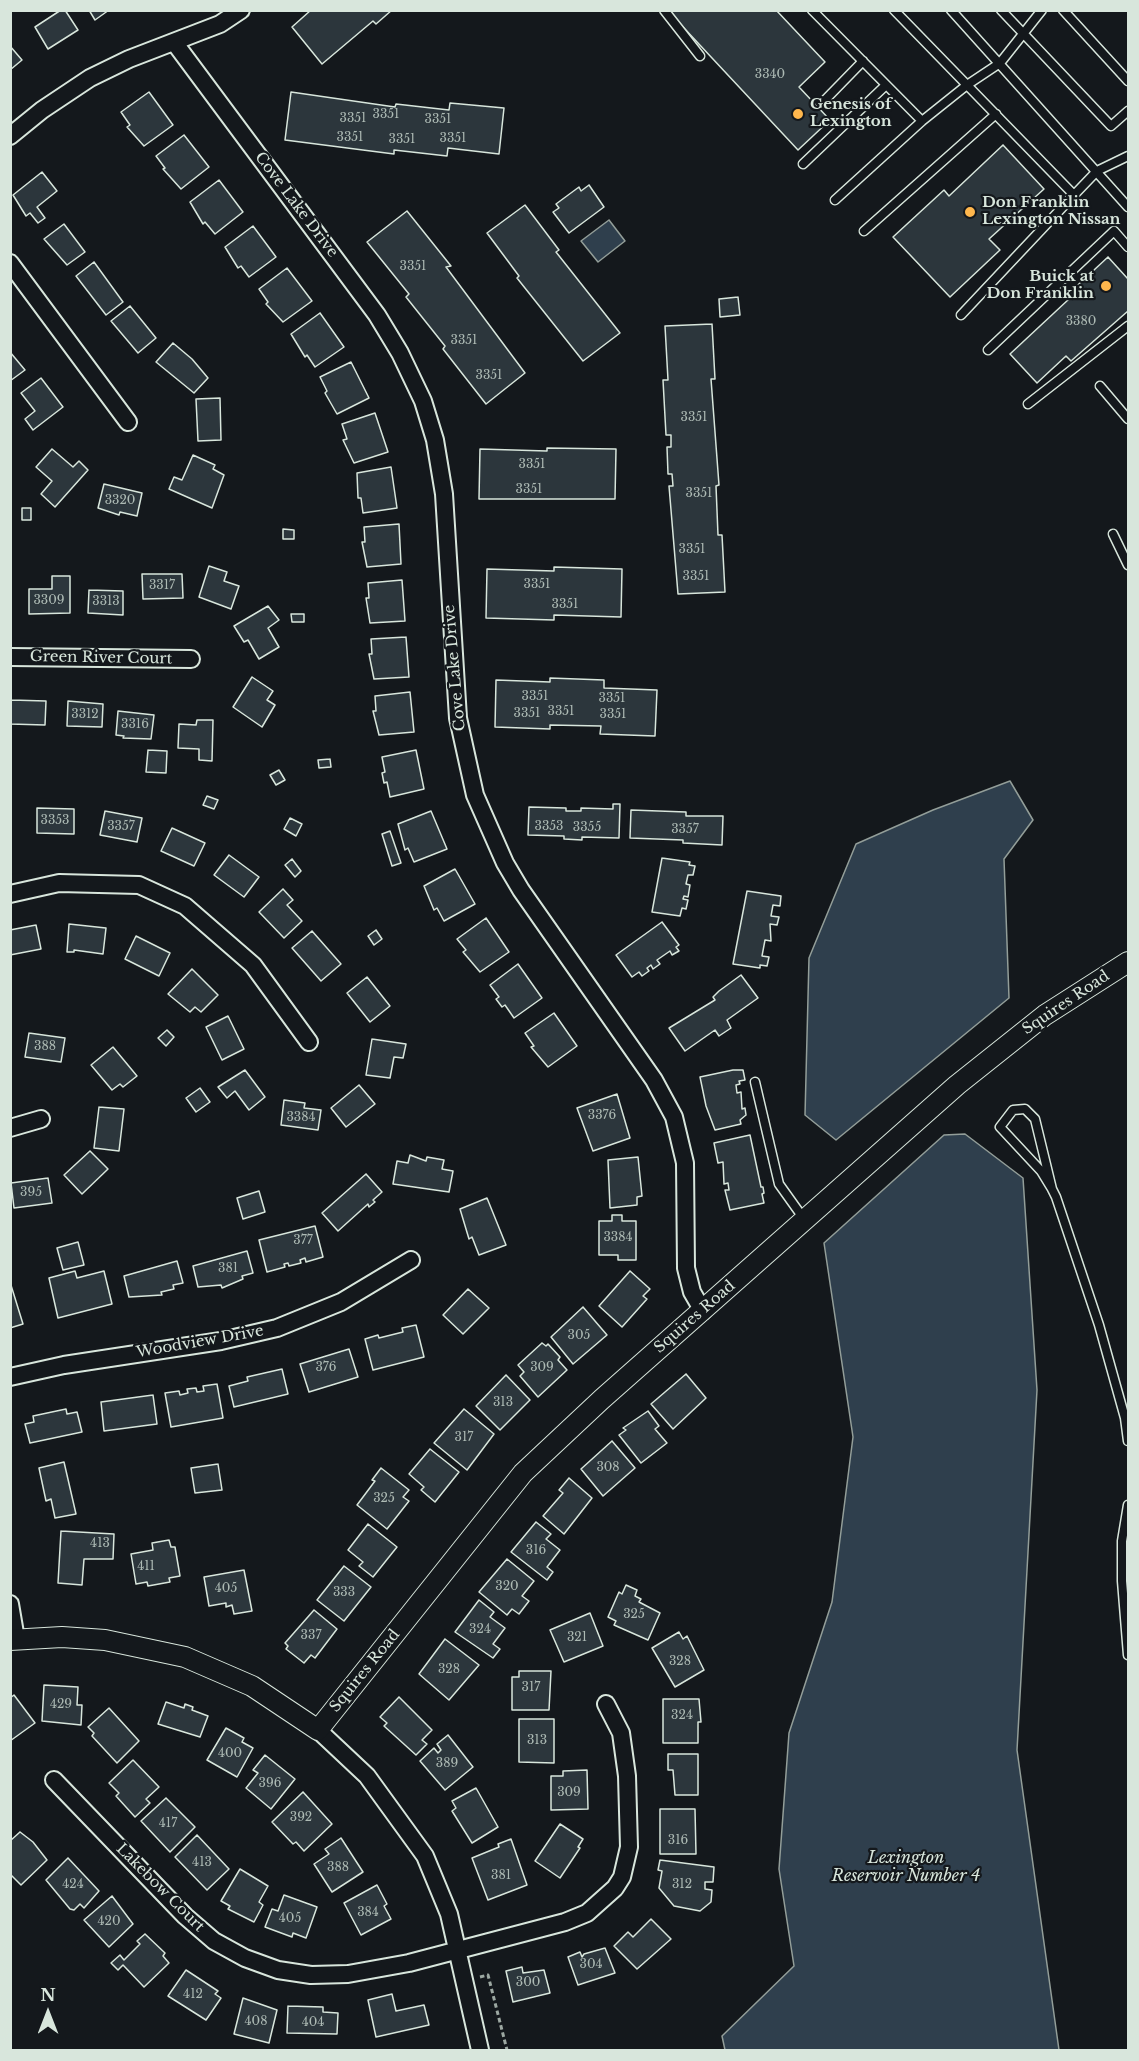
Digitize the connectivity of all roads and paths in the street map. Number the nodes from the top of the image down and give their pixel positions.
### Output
1 (241, 10) edge
2 (664, 10) edge
3 (812, 10) edge
4 (894, 10) edge
5 (951, 10) edge
6 (1001, 10) edge
7 (1042, 10) edge
8 (1063, 10) edge
9 (1024, 35) junction
10 (174, 42) junction
11 (700, 56) dead end
12 (862, 61) junction
13 (1000, 63) junction
14 (1128, 81) edge
15 (967, 85) junction
16 (886, 86) junction
17 (824, 100) dead end
18 (1128, 111) edge
19 (996, 114) junction
20 (921, 121) junction
21 (10, 136) edge
22 (1128, 156) edge
23 (803, 164) dead end
24 (1097, 171) junction
25 (1074, 195) junction
26 (835, 200) dead end
27 (1128, 207) edge
28 (864, 231) dead end
29 (1128, 247) edge
30 (10, 263) edge
31 (961, 315) dead end
32 (1128, 326) edge
33 (988, 350) dead end
34 (1100, 386) dead end
35 (1028, 404) dead end
36 (1128, 418) edge
37 (128, 422) dead end
38 (1113, 534) dead end
39 (1128, 565) edge
40 (10, 657) edge
41 (191, 659) dead end
42 (10, 894) edge
43 (1128, 962) edge
44 (309, 1042) dead end
45 (755, 1082) dead end
46 (40, 1119) dead end
47 (10, 1128) edge
48 (1052, 1189) junction
49 (804, 1219) junction
50 (411, 1260) dead end
51 (703, 1311) junction
52 (10, 1377) edge
53 (1128, 1441) edge
54 (1128, 1505) edge
55 (10, 1604) edge
56 (13, 1640) edge
57 (1128, 1654) edge
58 (606, 1704) dead end
59 (318, 1730) junction
60 (54, 1780) dead end
61 (459, 1949) junction
62 (464, 1979) junction
63 (480, 2050) edge
64 (507, 2050) edge

1 - 10 street
2 - 11 lane
3 - 12 lane
4 - 15 lane
5 - 13 lane
6 - 9 lane
7 - 9 lane
8 - 14 lane
9 - 13 lane
9 - 18 lane
10 - 21 street
10 - 51 street, Cove Lake Drive
12 - 16 lane
12 - 17 lane
13 - 15 lane
13 - 24 lane
15 - 19 lane
15 - 20 lane
16 - 20 lane
16 - 23 lane
19 - 25 lane
19 - 28 lane
20 - 26 lane
22 - 24 lane
24 - 25 lane
24 - 27 lane
25 - 31 lane
29 - 33 lane
30 - 37 street
32 - 35 lane
34 - 36 lane
38 - 39 lane
40 - 41 street, Green River Court
42 - 44 street
43 - 49 street, Squires Road
45 - 49 lane
46 - 47 street
48 - 48 lane
48 - 53 lane
49 - 51 street, Squires Road
50 - 52 street, Woodview Drive
51 - 59 street, Squires Road
54 - 57 lane
55 - 56 street
56 - 59 street
58 - 61 street, Lakebow Court
59 - 61 street
60 - 61 street, Lakebow Court
61 - 62 street
62 - 63 street
62 - 64 path

